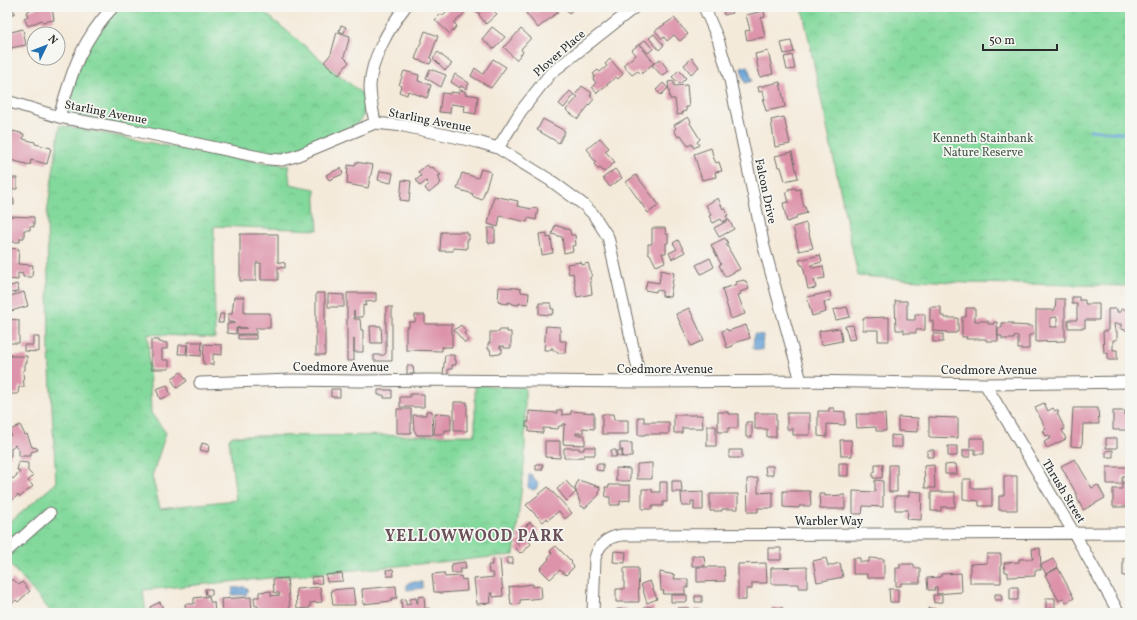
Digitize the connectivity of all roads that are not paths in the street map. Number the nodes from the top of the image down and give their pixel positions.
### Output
1 (113, 7) edge
2 (405, 7) edge
3 (635, 7) edge
4 (704, 7) edge
5 (7, 101) edge
6 (59, 117) junction
7 (375, 123) junction
8 (498, 148) junction
9 (801, 381) junction
10 (641, 382) junction
11 (1130, 382) edge
12 (200, 383) dead end
13 (985, 384) junction
14 (50, 513) dead end
15 (1074, 533) junction
16 (1130, 533) edge
17 (7, 551) edge
18 (593, 613) edge
19 (1119, 613) edge

1 - 6 street
2 - 7 street
3 - 8 street, Plover Place
4 - 9 street, Falcon Drive
5 - 6 street, Starling Avenue
6 - 7 street, Starling Avenue
7 - 8 street, Starling Avenue
8 - 10 street, Starling Avenue
9 - 10 street, Coedmore Avenue
9 - 13 street, Coedmore Avenue
10 - 12 street, Coedmore Avenue
11 - 13 street, Coedmore Avenue
13 - 15 street, Thrush Street
14 - 17 street
15 - 16 street, Warbler Way
15 - 18 street, Warbler Way
15 - 19 street, Thrush Street

